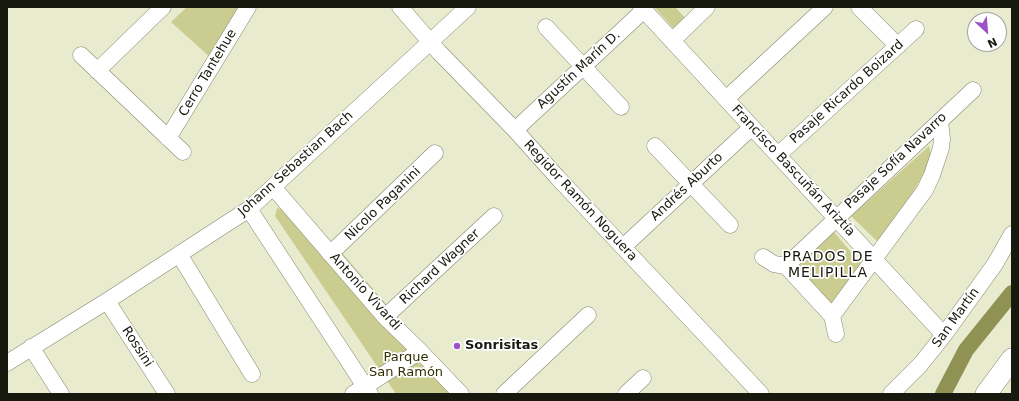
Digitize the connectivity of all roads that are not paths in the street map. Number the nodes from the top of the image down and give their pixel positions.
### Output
1 (163, 7) edge
2 (248, 7) edge
3 (400, 7) edge
4 (468, 7) edge
5 (707, 7) edge
6 (825, 7) edge
7 (859, 7) edge
8 (642, 9) edge
9 (546, 27) dead end
10 (916, 29) dead end
11 (672, 40) junction
12 (430, 42) junction
13 (898, 46) junction
14 (81, 56) dead end
15 (584, 67) junction
16 (97, 70) junction
17 (972, 90) dead end
18 (726, 99) junction
19 (621, 107) dead end
20 (940, 121) junction
21 (752, 127) junction
22 (515, 130) junction
23 (168, 138) junction
24 (655, 146) dead end
25 (183, 152) dead end
26 (435, 154) dead end
27 (778, 155) junction
28 (691, 184) junction
29 (273, 187) junction
30 (249, 209) junction
31 (494, 216) dead end
32 (836, 218) junction
33 (730, 225) dead end
34 (1012, 234) edge
35 (623, 247) junction
36 (179, 254) junction
37 (330, 254) junction
38 (764, 257) dead end
39 (874, 259) junction
40 (786, 266) junction
41 (107, 301) junction
42 (588, 315) dead end
43 (832, 316) junction
44 (385, 317) junction
45 (836, 334) dead end
46 (944, 335) junction
47 (31, 347) junction
48 (420, 351) junction
49 (1012, 359) edge
50 (7, 363) edge
51 (252, 374) dead end
52 (643, 378) dead end
53 (362, 391) edge
54 (61, 394) edge
55 (167, 394) edge
56 (461, 394) edge
57 (504, 394) edge
58 (626, 394) edge
59 (760, 394) edge
60 (891, 394) edge
61 (986, 394) edge

1 - 16 street
2 - 23 street, Cerro Tantehue
3 - 12 street, Regidor Ramón Noguera
4 - 12 street, Johann Sebastian Bach
5 - 11 street
6 - 18 street
7 - 13 street
8 - 11 street, Francisco Bascuñán Ariztía
8 - 15 street, Agustín Marín D.
9 - 15 street
10 - 13 street, Pasaje Ricardo Boizard
11 - 18 street, Francisco Bascuñán Ariztía
12 - 22 street, Regidor Ramón Noguera
12 - 29 street, Johann Sebastian Bach
13 - 27 street, Pasaje Ricardo Boizard
14 - 16 street
15 - 19 street
15 - 22 street, Agustín Marín D.
16 - 23 street
17 - 20 street, Pasaje Sofía Navarro
18 - 21 street, Francisco Bascuñán Ariztía
20 - 32 street, Pasaje Sofía Navarro
20 - 39 street
21 - 27 street, Francisco Bascuñán Ariztía
21 - 28 street, Andrés Aburto
22 - 35 street, Regidor Ramón Noguera
23 - 25 street
24 - 28 street
26 - 37 street, Nicolo Paganini
27 - 32 street, Francisco Bascuñán Ariztía
28 - 33 street
28 - 35 street, Andrés Aburto
29 - 30 street, Johann Sebastian Bach
29 - 37 street, Antonio Vivardi
30 - 36 street, Johann Sebastian Bach
30 - 53 street
31 - 44 street, Richard Wagner
32 - 39 street, Francisco Bascuñán Ariztía
32 - 40 street, Pasaje Sofía Navarro
34 - 46 street, San Martín
35 - 59 street, Regidor Ramón Noguera
36 - 41 street, Johann Sebastian Bach
36 - 51 street
37 - 44 street, Antonio Vivardi
38 - 40 street
39 - 43 street
39 - 46 street, Francisco Bascuñán Ariztía
40 - 43 street
41 - 47 street, Johann Sebastian Bach
41 - 55 street, Rossini
42 - 57 street
43 - 45 street
44 - 48 street, Antonio Vivardi
46 - 60 street, San Martín
47 - 50 street, Johann Sebastian Bach
47 - 54 street
48 - 53 street
48 - 56 street, Antonio Vivardi
49 - 61 main road
52 - 58 street

